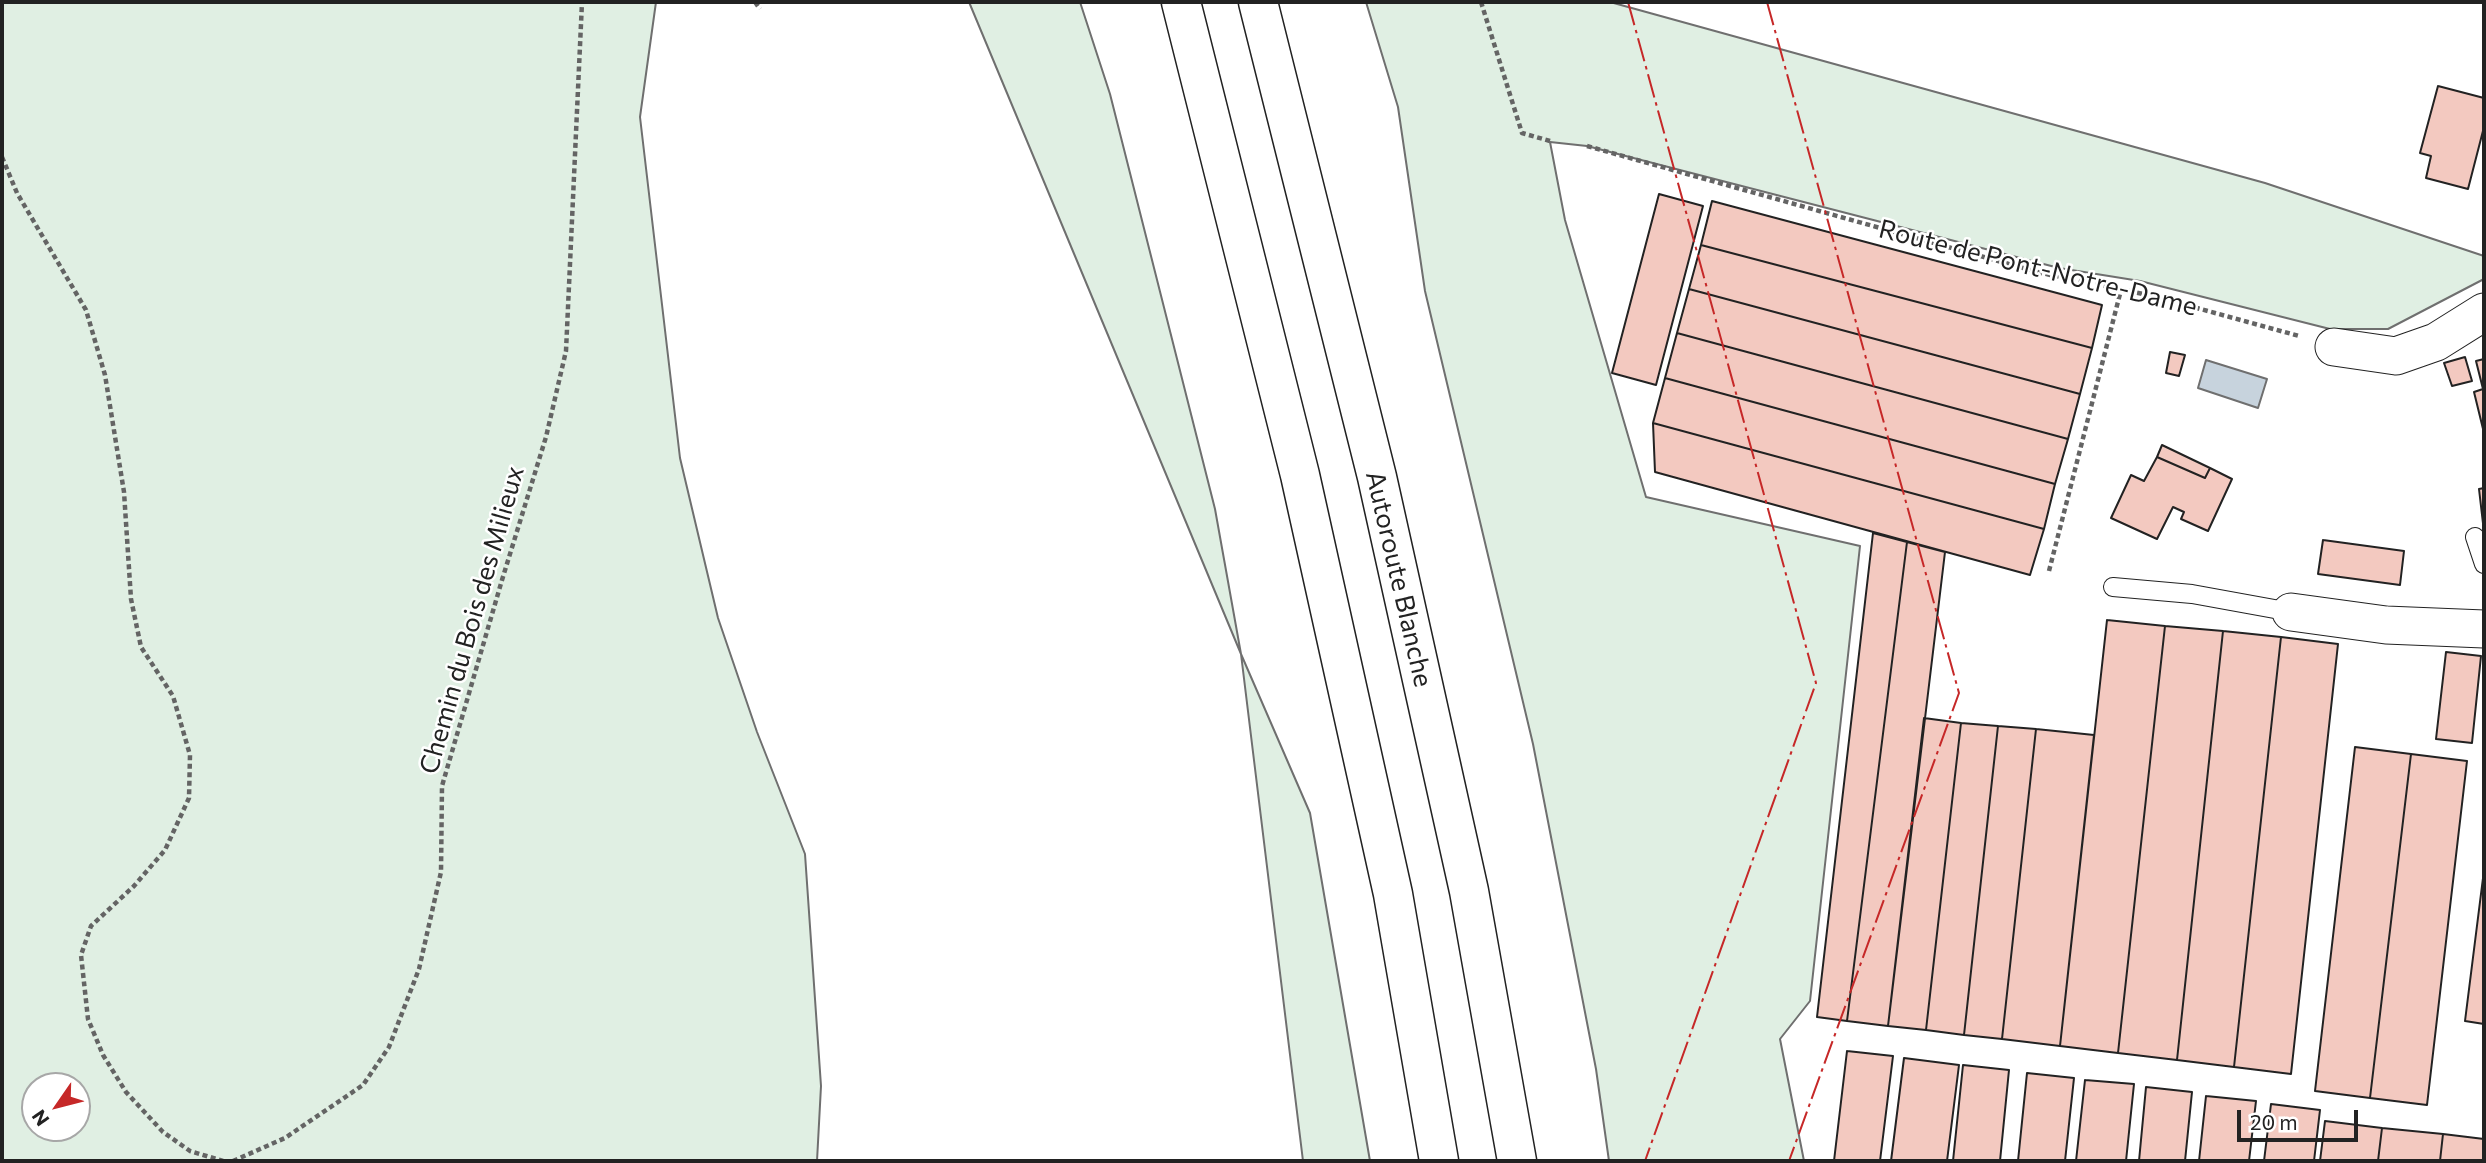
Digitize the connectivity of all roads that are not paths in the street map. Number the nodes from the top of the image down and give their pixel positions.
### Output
1 (1181, 2) edge
2 (1258, 2) edge
3 (2484, 312) edge
4 (2334, 347) road end
5 (2475, 537) dead end
6 (2484, 564) edge
7 (2113, 587) dead end
8 (2291, 611) joint
9 (2484, 629) edge
10 (1439, 1161) edge
11 (1517, 1161) edge

1 - 10 highway
2 - 11 highway, Autoroute Blanche
3 - 4 street
5 - 6 lane
7 - 8 lane
8 - 9 street

